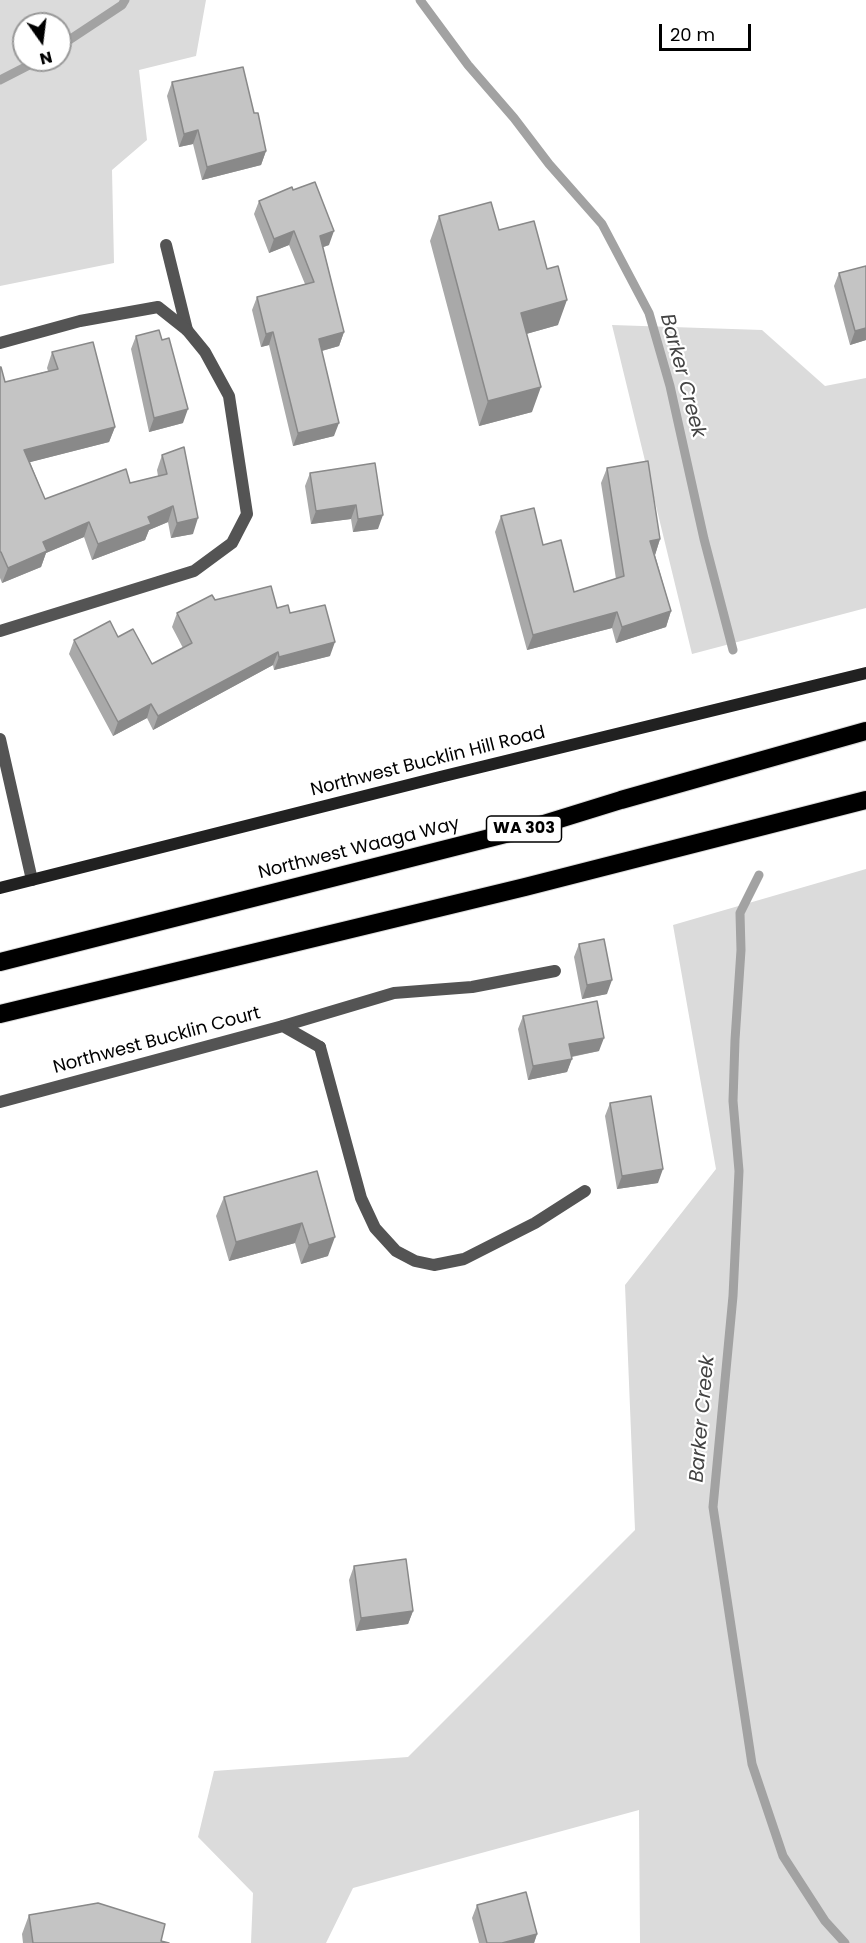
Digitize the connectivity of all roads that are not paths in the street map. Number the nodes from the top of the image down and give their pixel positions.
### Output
1 (166, 244) dead end
2 (186, 330) junction
3 (0, 343) edge
4 (0, 631) edge
5 (866, 673) edge
6 (866, 731) edge
7 (0, 739) edge
8 (866, 800) edge
9 (32, 880) junction
10 (0, 888) edge
11 (0, 962) edge
12 (555, 971) dead end
13 (0, 1014) edge
14 (283, 1026) junction
15 (0, 1102) edge
16 (585, 1191) dead end

1 - 2 street
2 - 3 street
2 - 4 street
5 - 9 main road, Northwest Bucklin Hill Road
6 - 11 highway, Northwest Waaga Way / WA 303
7 - 9 street
8 - 13 highway
9 - 10 main road, Northwest Bucklin Hill Road
12 - 14 street
14 - 15 street, Northwest Bucklin Court
14 - 16 street, Northwest Bucklin Court

